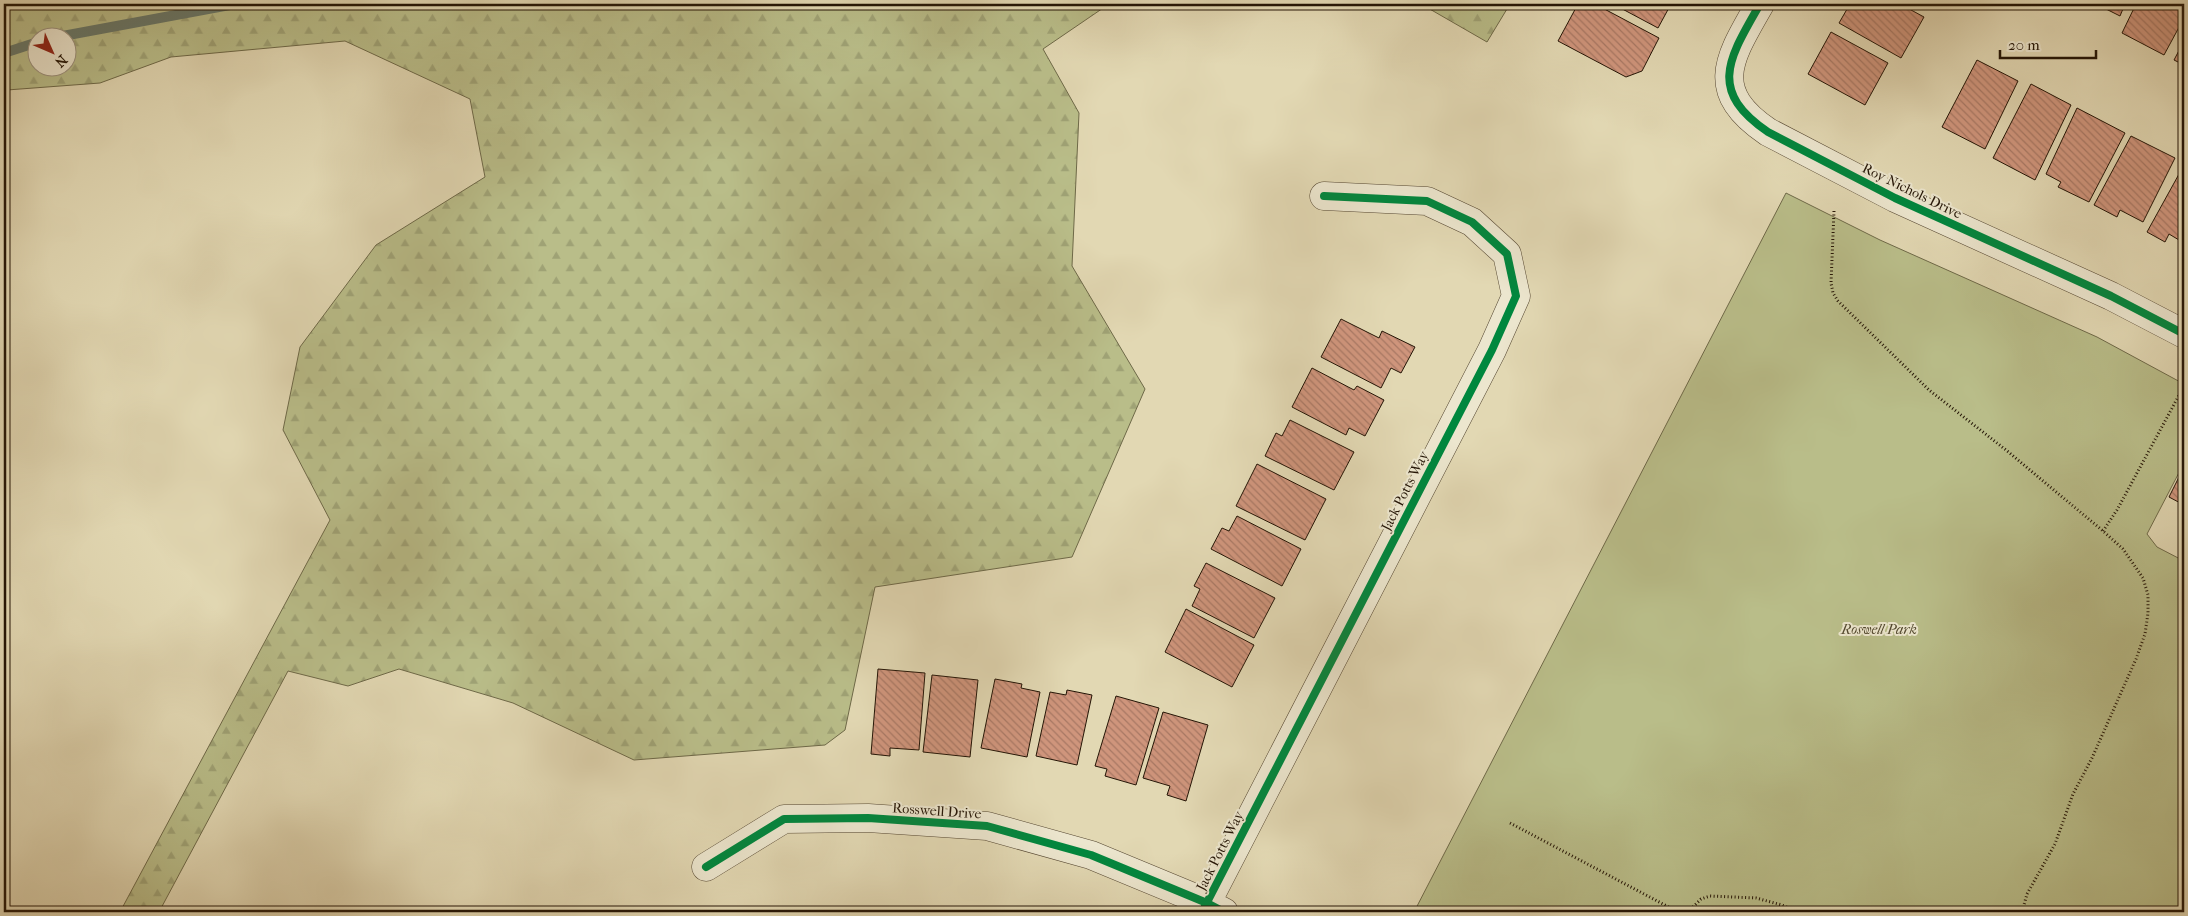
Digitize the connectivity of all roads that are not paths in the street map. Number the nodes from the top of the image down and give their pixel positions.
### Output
1 (1760, 4) edge
2 (1324, 196) dead end
3 (2184, 334) edge
4 (706, 867) dead end
5 (1211, 909) edge

1 - 3 street, Roy Nichols Drive
2 - 5 street, Jack Potts Way
4 - 5 street, Rosswell Drive

